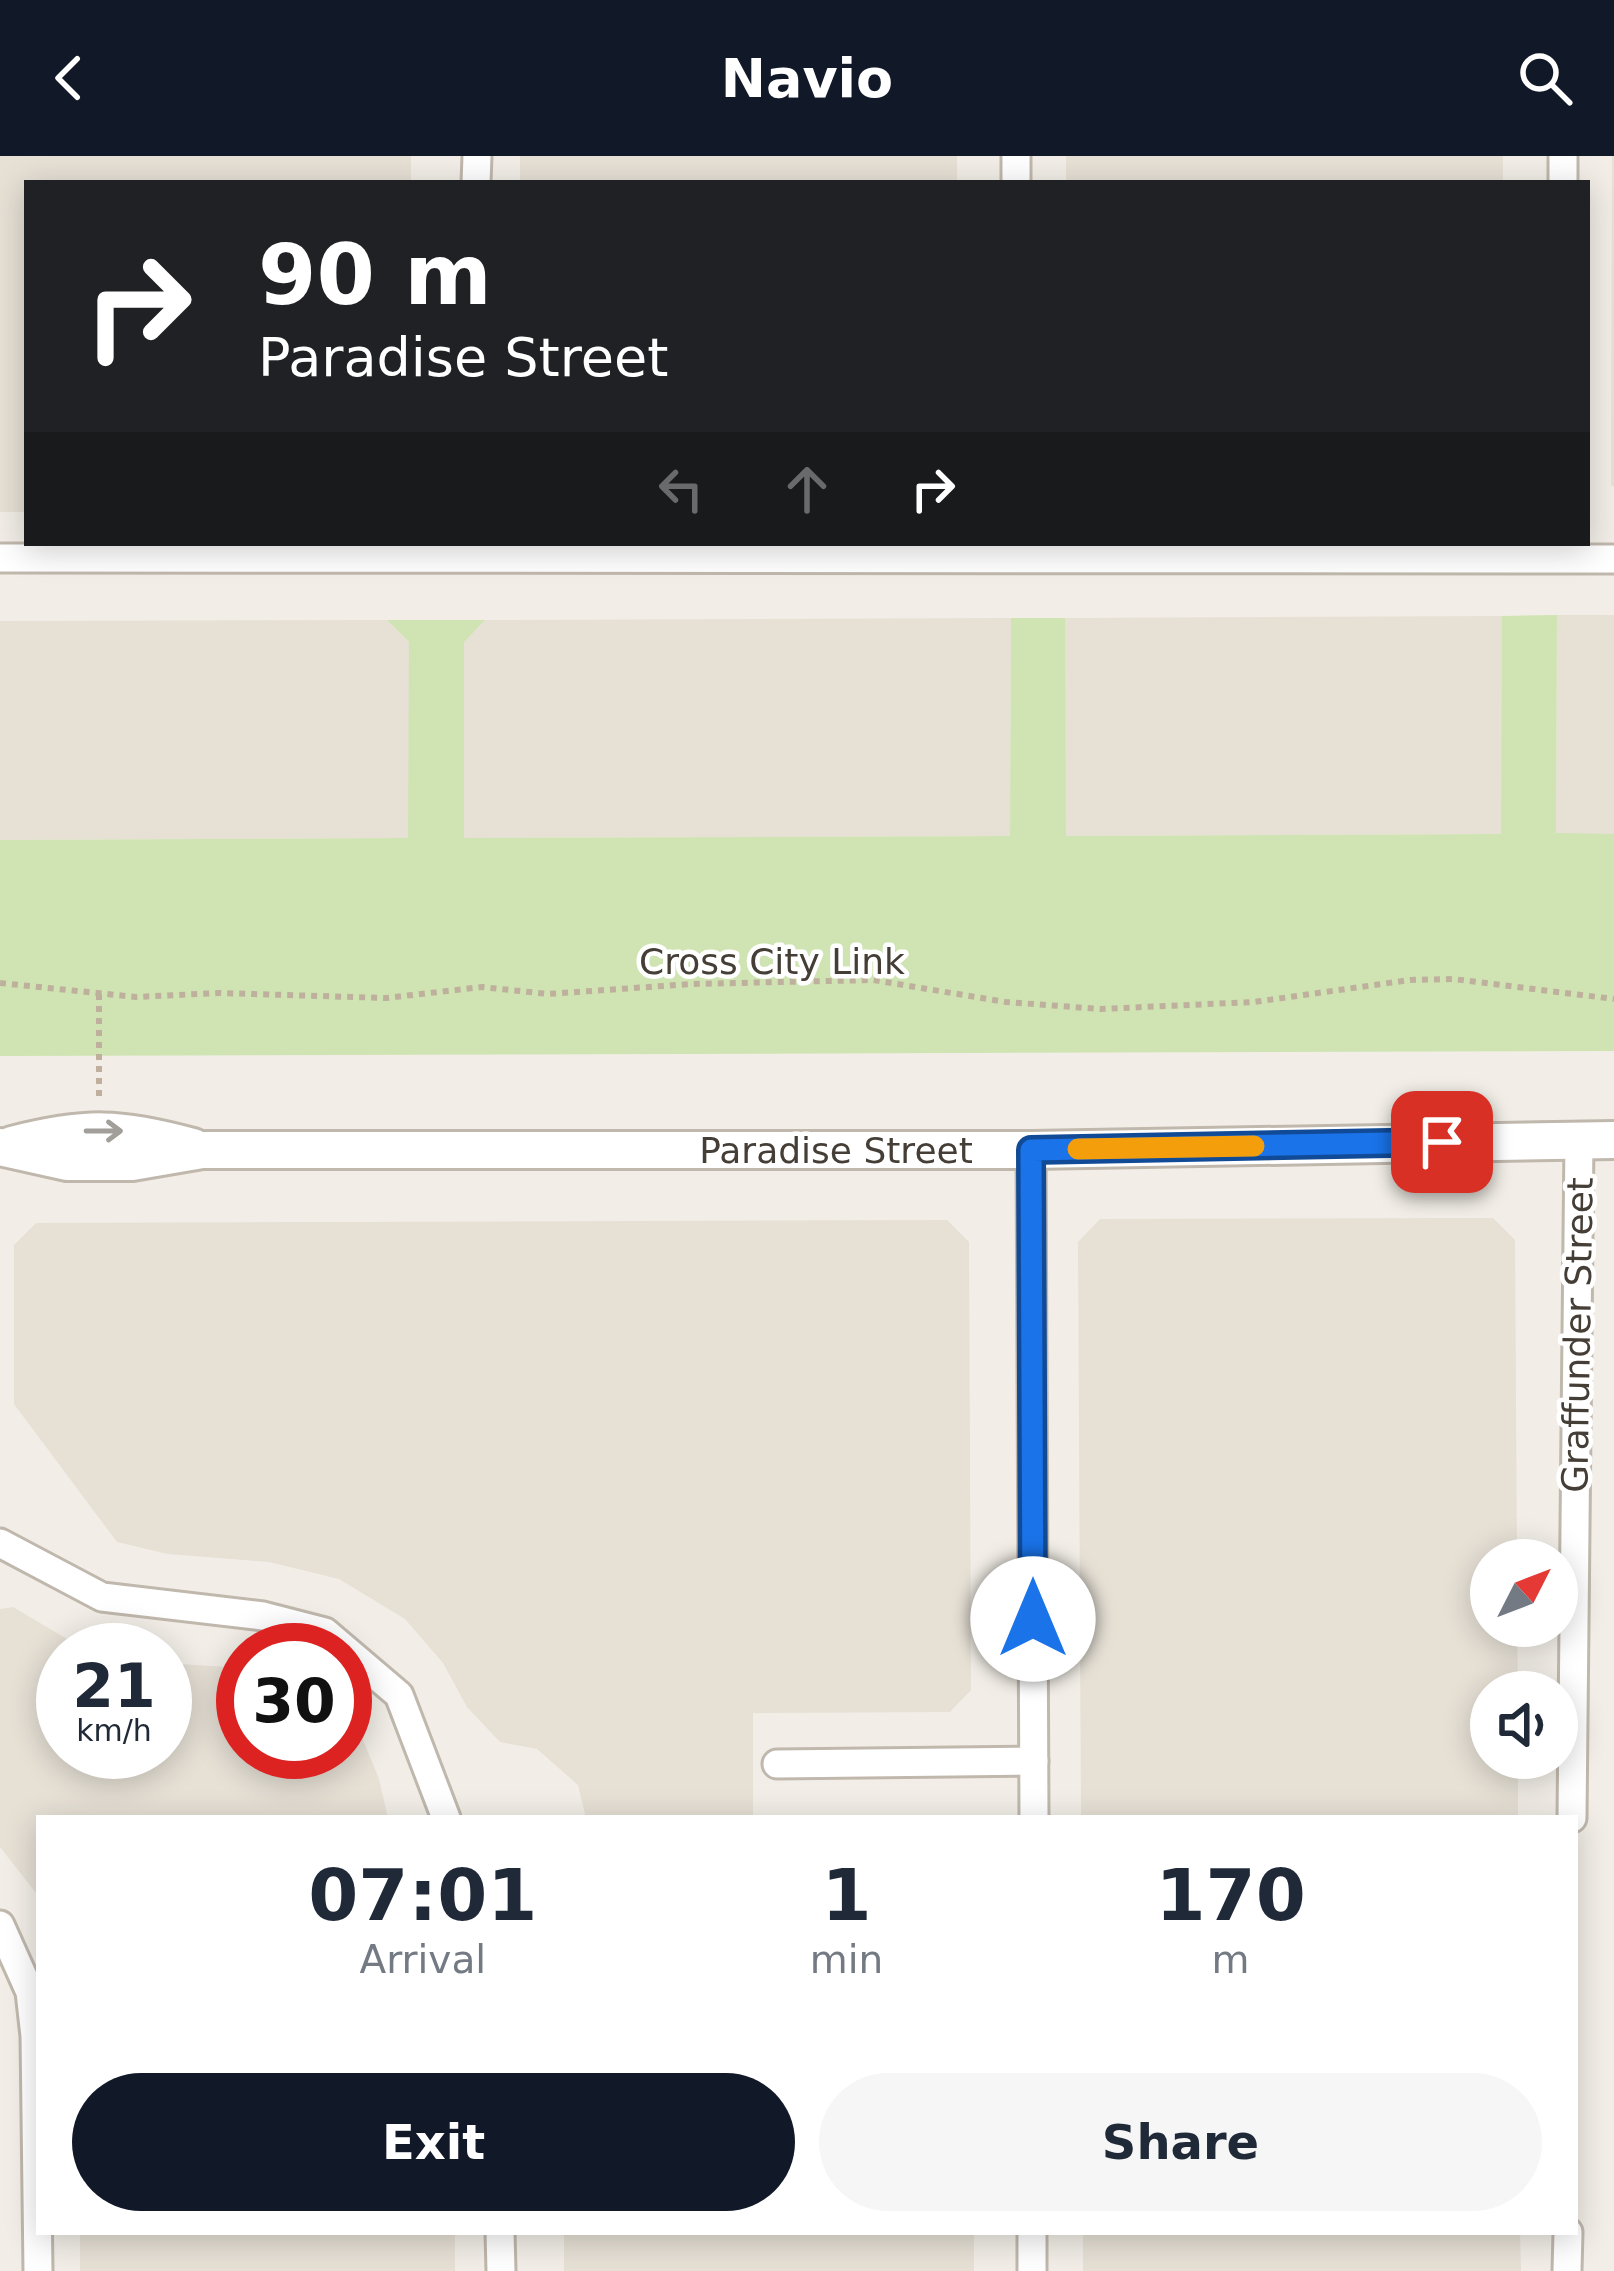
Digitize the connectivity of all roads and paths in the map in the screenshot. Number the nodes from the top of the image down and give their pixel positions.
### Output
1 (472, 551) edge
2 (1561, 551) edge
3 (1018, 552) edge
4 (0, 558) edge
5 (1614, 559) edge
6 (0, 982) edge
7 (99, 994) junction
8 (1614, 999) edge
9 (99, 1105) dead end
10 (1597, 1140) edge
11 (2, 1147) edge
12 (1031, 1150) junction
13 (0, 1543) edge
14 (1034, 1761) junction
15 (777, 1764) dead end
16 (445, 1815) edge
17 (1034, 1815) edge
18 (1572, 1815) edge
19 (0, 1925) edge
20 (36, 2114) edge
21 (38, 2235) edge
22 (500, 2235) edge
23 (1032, 2235) edge
24 (1568, 2235) edge
25 (38, 2271) edge
26 (501, 2271) edge
27 (1032, 2271) edge
28 (1567, 2271) edge

1 - 3 street
1 - 4 street
2 - 3 street
2 - 5 street
6 - 7 path, Cross City Link
7 - 8 path, Cross City Link
7 - 9 path
10 - 12 street, Paradise Street
10 - 18 street, Graffunder Street
11 - 12 street, Paradise Street
12 - 14 street
13 - 16 street
14 - 15 street
14 - 17 street
19 - 20 street
21 - 25 street
22 - 26 street
23 - 27 street
24 - 28 street

